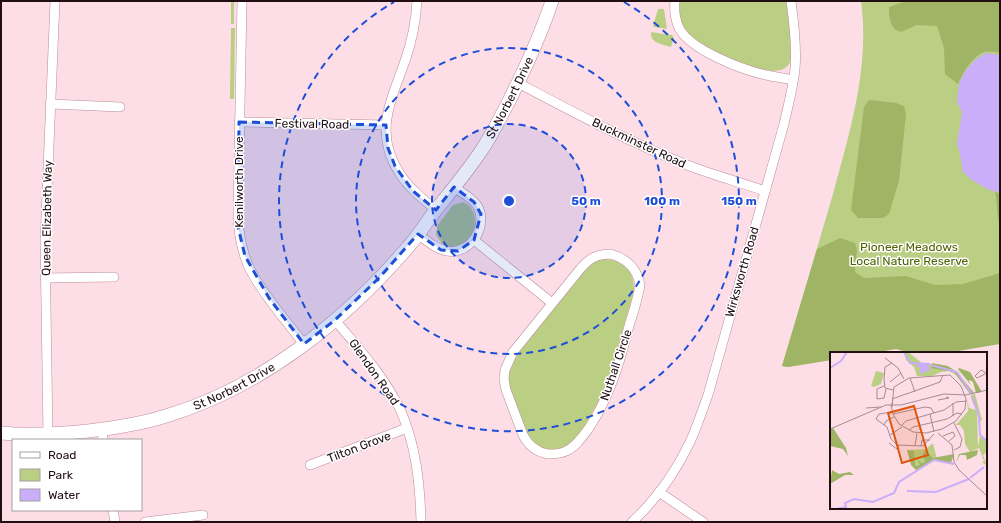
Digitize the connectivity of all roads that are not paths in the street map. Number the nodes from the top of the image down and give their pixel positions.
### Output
1 (54, 1) edge
2 (242, 1) edge
3 (417, 1) edge
4 (552, 1) edge
5 (675, 1) edge
6 (791, 1) edge
7 (793, 80) junction
8 (518, 83) junction
9 (50, 104) junction
10 (120, 107) dead end
11 (239, 122) junction
12 (386, 125) junction
13 (454, 187) junction
14 (765, 190) junction
15 (436, 210) junction
16 (418, 234) junction
17 (474, 240) junction
18 (45, 278) junction
19 (114, 278) dead end
20 (552, 303) junction
21 (335, 320) junction
22 (304, 344) junction
23 (407, 428) junction
24 (1, 433) edge
25 (48, 435) junction
26 (102, 435) edge
27 (310, 466) dead end
28 (659, 492) junction
29 (113, 511) edge
30 (203, 515) dead end
31 (115, 522) edge
32 (145, 522) edge
33 (421, 522) edge
34 (632, 522) edge
35 (703, 522) edge

1 - 9 street, Queen Elizabeth Way
2 - 11 street, Kenilworth Drive
3 - 12 street
4 - 8 street, St Norbert Drive
5 - 7 street
6 - 7 street, Wirksworth Road
7 - 14 street, Wirksworth Road
8 - 13 street, St Norbert Drive
8 - 14 street, Buckminster Road
9 - 10 street
9 - 18 street, Queen Elizabeth Way
11 - 12 street, Festival Road
11 - 22 street, Kenilworth Drive
12 - 15 street
13 - 15 street, St Norbert Drive
13 - 17 street
14 - 28 street, Wirksworth Road
15 - 16 street, St Norbert Drive
16 - 17 street
16 - 21 street, St Norbert Drive
17 - 20 street
18 - 19 street
18 - 25 street, Queen Elizabeth Way
20 - 20 street, Nuthall Circle
21 - 22 street, St Norbert Drive
21 - 23 street, Glendon Road
22 - 26 street, St Norbert Drive
23 - 27 street, Tilton Grove
23 - 33 street, Glendon Road
24 - 25 street, St Norbert Drive
25 - 26 street, St Norbert Drive
28 - 34 street, Wirksworth Road
28 - 35 street
29 - 31 street
30 - 32 street

